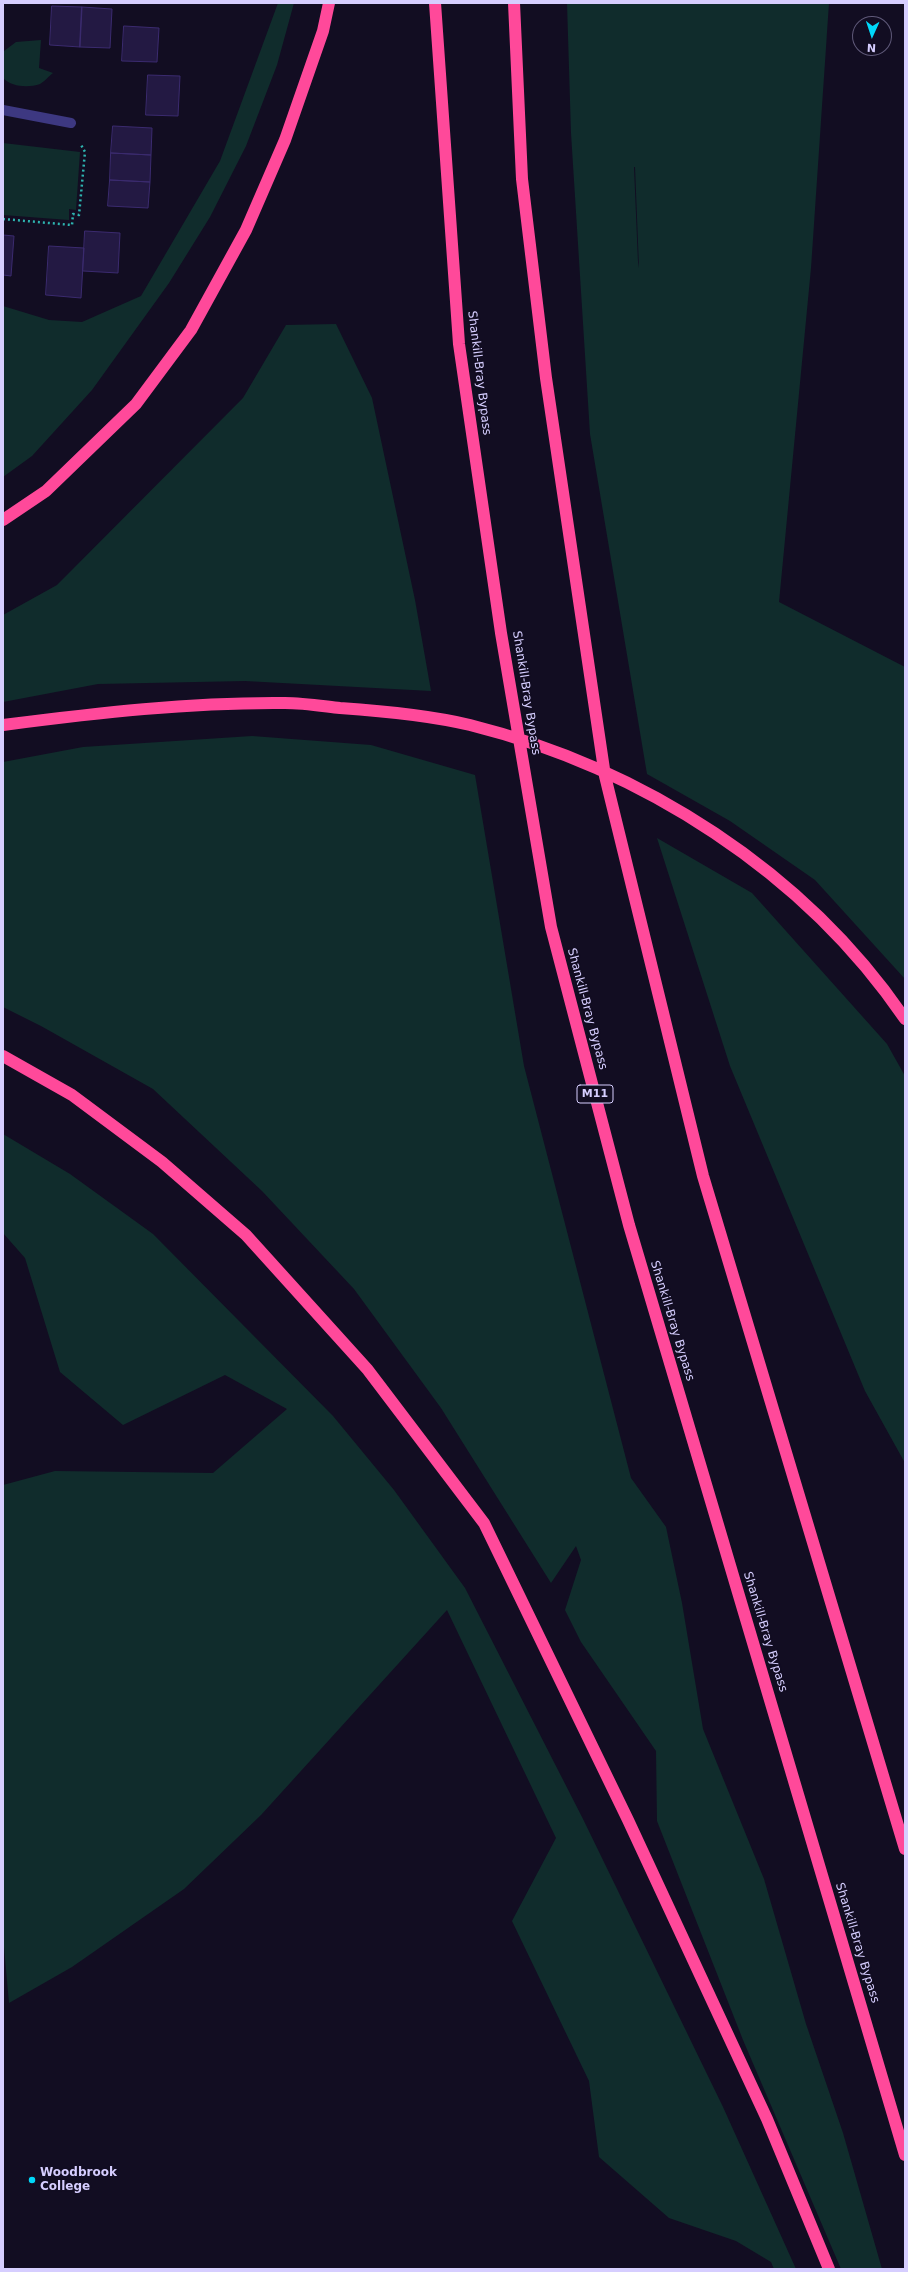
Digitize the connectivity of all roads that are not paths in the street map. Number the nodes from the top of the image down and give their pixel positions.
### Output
1 (329, 3) edge
2 (435, 3) edge
3 (514, 3) edge
4 (3, 110) edge
5 (71, 122) road end
6 (3, 520) edge
7 (3, 725) edge
8 (905, 1019) edge
9 (3, 1056) edge
10 (905, 1849) edge
11 (905, 2155) edge
12 (829, 2269) edge

1 - 6 highway
2 - 11 highway, Shankill-Bray Bypass / M11
3 - 10 highway
4 - 5 street
7 - 8 highway
9 - 12 highway

